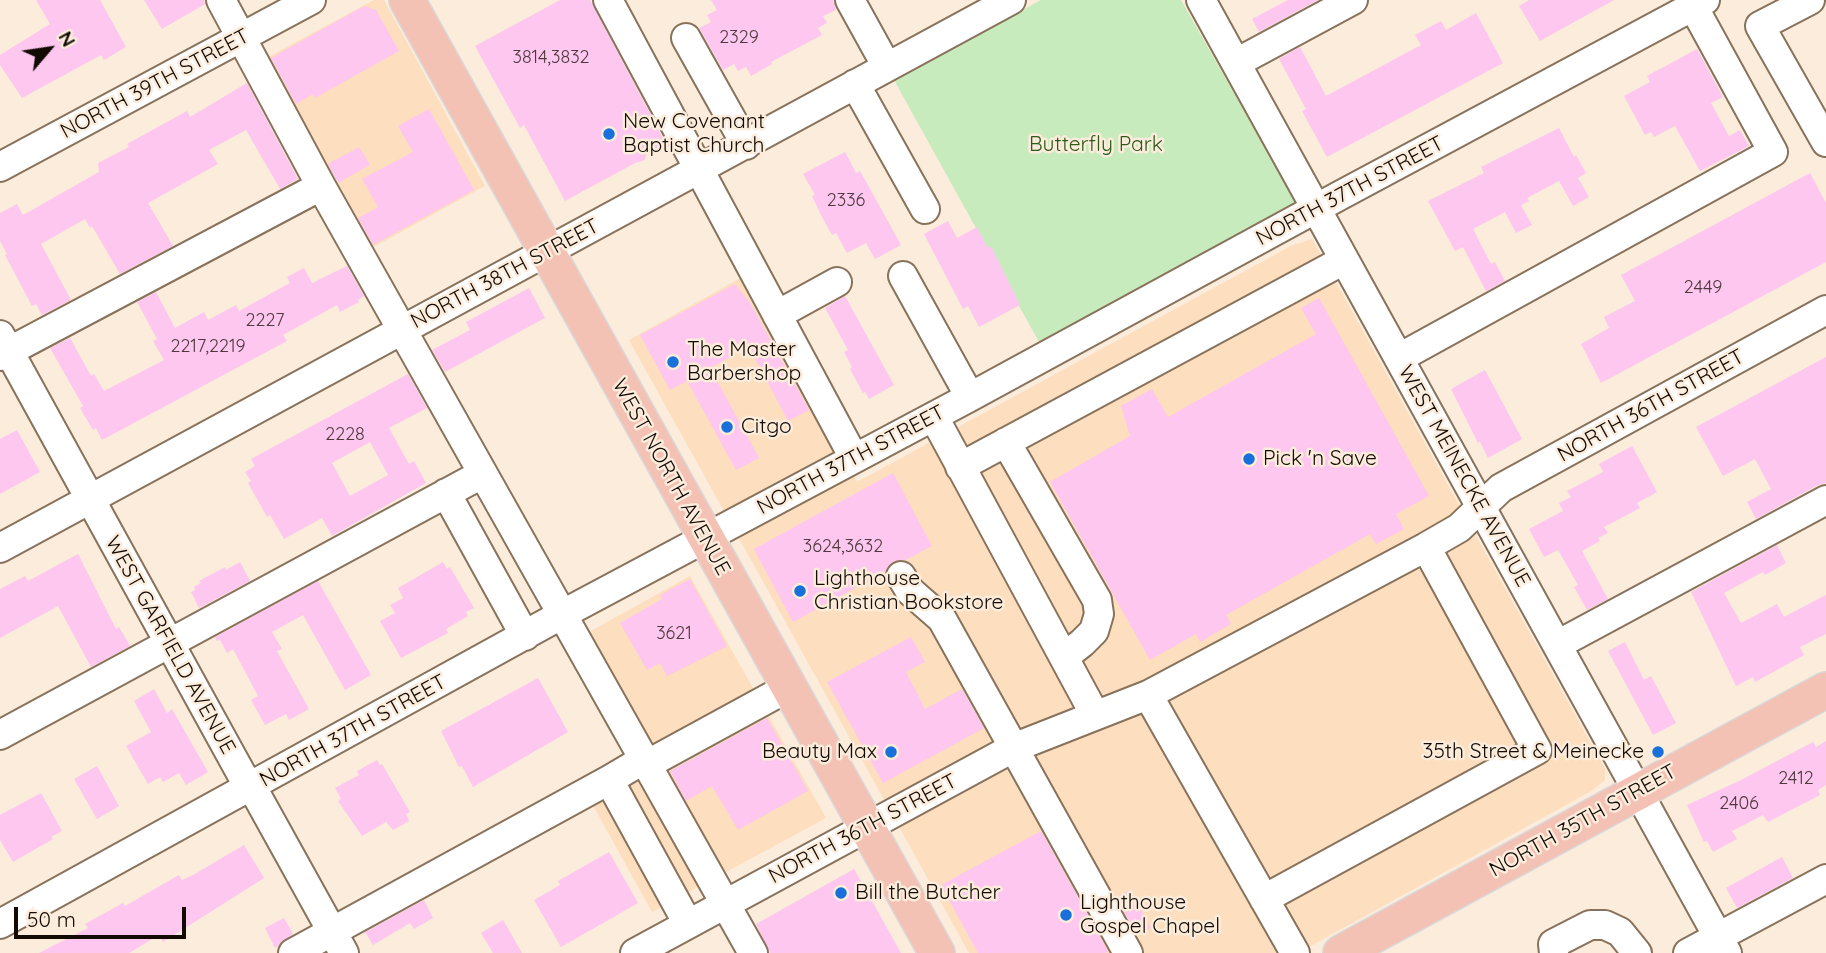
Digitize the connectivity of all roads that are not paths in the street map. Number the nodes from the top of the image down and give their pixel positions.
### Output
1 (221, 0) edge
2 (311, 0) edge
3 (407, 0) edge
4 (608, 0) edge
5 (850, 0) edge
6 (1011, 0) edge
7 (1201, 0) edge
8 (1353, 0) edge
9 (1810, 0) edge
10 (1817, 0) edge
11 (1699, 3) edge
12 (1826, 16) edge
13 (241, 38) junction
14 (686, 38) dead end
15 (1236, 63) junction
16 (887, 67) junction
17 (855, 85) junction
18 (1826, 142) edge
19 (746, 145) junction
20 (0, 167) edge
21 (699, 170) junction
22 (321, 186) junction
23 (1317, 208) junction
24 (925, 209) dead end
25 (546, 252) junction
26 (1344, 260) junction
27 (903, 276) dead end
28 (837, 282) dead end
29 (1826, 310) edge
30 (777, 315) junction
31 (402, 330) junction
32 (3, 347) edge
33 (1399, 358) junction
34 (970, 397) junction
35 (934, 416) junction
36 (1006, 442) junction
37 (854, 458) junction
38 (960, 467) junction
39 (482, 474) junction
40 (446, 493) junction
41 (90, 499) junction
42 (1826, 500) edge
43 (1480, 508) junction
44 (705, 539) junction
45 (1426, 547) junction
46 (0, 548) edge
47 (901, 576) dead end
48 (561, 615) junction
49 (524, 636) junction
50 (169, 643) junction
51 (1558, 645) junction
52 (1063, 656) junction
53 (789, 687) junction
54 (1826, 690) edge
55 (1148, 695) junction
56 (1095, 715) junction
57 (0, 734) edge
58 (1013, 748) junction
59 (644, 762) junction
60 (609, 780) junction
61 (252, 787) junction
62 (1639, 790) junction
63 (868, 827) junction
64 (1826, 879) edge
65 (1264, 899) junction
66 (725, 904) junction
67 (0, 924) edge
68 (688, 924) junction
69 (338, 943) edge
70 (1723, 945) edge
71 (293, 953) edge
72 (635, 953) edge
73 (752, 953) edge
74 (937, 953) edge
75 (1128, 953) edge
76 (1295, 953) edge
77 (1341, 953) edge
78 (1554, 953) edge
79 (1637, 953) edge
80 (1688, 953) edge

1 - 13 street
2 - 13 street, NORTH 39TH STREET
3 - 25 main road, WEST NORTH AVENUE
4 - 21 street
5 - 16 street
6 - 16 street, NORTH 38TH STREET
7 - 15 street, WEST MEINECKE AVENUE
8 - 15 street
9 - 18 street
10 - 12 street
11 - 23 street, NORTH 37TH STREET
11 - 33 street
13 - 20 street, NORTH 39TH STREET
13 - 22 street
14 - 19 street
15 - 23 street, WEST MEINECKE AVENUE
16 - 17 street, NORTH 38TH STREET
17 - 19 street, NORTH 38TH STREET
17 - 24 street
19 - 21 street, NORTH 38TH STREET
21 - 25 street, NORTH 38TH STREET
21 - 30 street
22 - 31 street
22 - 32 street
23 - 26 street, WEST MEINECKE AVENUE
23 - 34 street, NORTH 37TH STREET
25 - 31 street, NORTH 38TH STREET
25 - 44 main road, WEST NORTH AVENUE
26 - 33 street, WEST MEINECKE AVENUE
26 - 36 street
27 - 34 street
28 - 30 street
29 - 43 street, NORTH 36TH STREET
30 - 37 street
31 - 39 street
31 - 41 street, NORTH 38TH STREET
32 - 41 street, WEST GARFIELD AVENUE
33 - 43 street, WEST MEINECKE AVENUE
34 - 35 street, NORTH 37TH STREET
35 - 37 street, NORTH 37TH STREET
35 - 38 street
36 - 38 street
36 - 52 street
37 - 44 street, NORTH 37TH STREET
38 - 52 street
39 - 40 street
39 - 48 street
40 - 49 street
40 - 50 street
41 - 46 street, NORTH 38TH STREET
41 - 50 street, WEST GARFIELD AVENUE
42 - 51 street
43 - 45 street, NORTH 36TH STREET
43 - 51 street, WEST MEINECKE AVENUE
44 - 48 street, NORTH 37TH STREET
44 - 53 main road, WEST NORTH AVENUE
45 - 55 street, NORTH 36TH STREET
45 - 65 street
47 - 58 street
48 - 49 street, NORTH 37TH STREET
48 - 59 street
49 - 61 street, NORTH 37TH STREET
50 - 57 street
50 - 61 street, WEST GARFIELD AVENUE
51 - 62 street, WEST MEINECKE AVENUE
52 - 56 street
53 - 59 street
53 - 63 main road, WEST NORTH AVENUE
54 - 62 main road, NORTH 35TH STREET
55 - 56 street, NORTH 36TH STREET
55 - 65 street
56 - 58 street, NORTH 36TH STREET
58 - 63 street, NORTH 36TH STREET
58 - 75 street
59 - 60 street
59 - 66 street
60 - 68 street
60 - 69 street
61 - 67 street, NORTH 37TH STREET
61 - 69 street, WEST GARFIELD AVENUE
62 - 70 street, WEST MEINECKE AVENUE
62 - 77 main road, NORTH 35TH STREET
63 - 66 street, NORTH 36TH STREET
63 - 74 main road, WEST NORTH AVENUE
64 - 70 street
65 - 76 street
66 - 68 street, NORTH 36TH STREET
66 - 73 street
68 - 72 street, NORTH 36TH STREET
69 - 71 street
70 - 80 street
78 - 79 street

